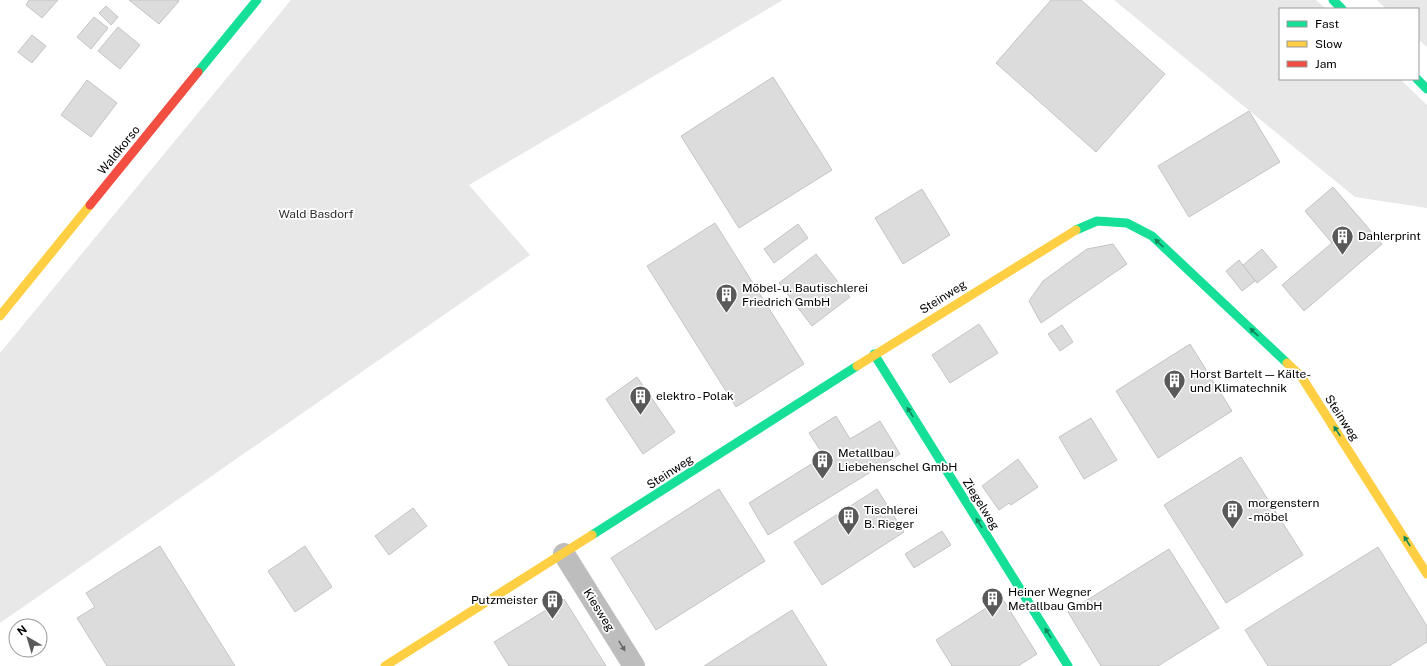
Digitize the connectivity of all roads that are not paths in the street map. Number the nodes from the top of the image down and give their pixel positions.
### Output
1 (257, 0) edge
2 (1333, 0) edge
3 (1341, 8) edge
4 (1418, 80) edge
5 (1427, 89) edge
6 (0, 316) edge
7 (874, 354) junction
8 (564, 554) junction
9 (1427, 574) edge
10 (385, 666) edge
11 (634, 666) edge
12 (1068, 666) edge

1 - 6 street, Waldkorso
2 - 3 street
4 - 5 street
7 - 8 street, Steinweg
9 -> 7 street, Steinweg
12 -> 7 street, Ziegelweg
8 - 10 street, Steinweg
8 -> 11 street, Kiesweg

